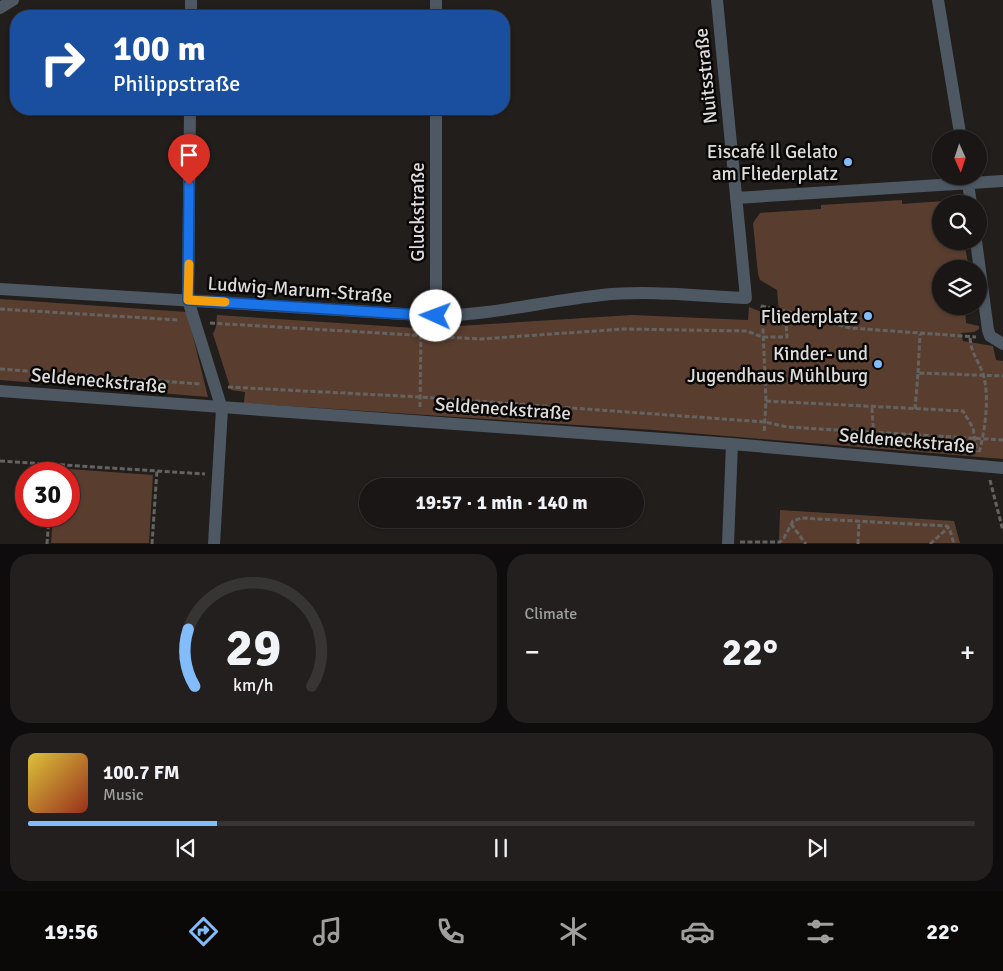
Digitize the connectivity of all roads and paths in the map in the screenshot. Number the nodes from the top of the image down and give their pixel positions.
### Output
1 (13, 0) edge
2 (717, 0) edge
3 (938, 0) edge
4 (0, 8) edge
5 (190, 115) edge
6 (436, 115) edge
7 (960, 130) edge
8 (988, 180) edge
9 (1003, 181) edge
10 (932, 182) edge
11 (736, 198) junction
12 (977, 250) edge
13 (0, 289) edge
14 (746, 298) joint
15 (188, 300) junction
16 (0, 309) edge
17 (785, 311) junction
18 (420, 316) junction
19 (436, 316) junction
20 (196, 322) junction
21 (920, 334) junction
22 (420, 336) junction
23 (762, 337) junction
24 (1003, 344) edge
25 (0, 369) edge
26 (918, 373) junction
27 (984, 375) junction
28 (1003, 376) edge
29 (216, 386) junction
30 (0, 391) edge
31 (420, 398) junction
32 (766, 401) junction
33 (872, 408) junction
34 (222, 409) junction
35 (915, 409) junction
36 (419, 421) junction
37 (765, 422) junction
38 (873, 431) junction
39 (976, 437) junction
40 (983, 438) junction
41 (1003, 440) edge
42 (732, 444) junction
43 (764, 447) junction
44 (873, 456) junction
45 (0, 461) edge
46 (17, 462) edge
47 (80, 466) edge
48 (987, 466) junction
49 (1003, 468) edge
50 (156, 470) junction
51 (218, 475) junction
52 (859, 521) junction
53 (791, 524) junction
54 (48, 527) edge
55 (949, 527) junction
56 (728, 529) junction
57 (1003, 531) edge
58 (47, 544) edge
59 (152, 544) edge
60 (214, 544) edge
61 (728, 544) edge
62 (806, 544) edge
63 (858, 544) edge
64 (930, 544) edge
65 (954, 544) edge

1 - 4 street
2 - 11 street, Nuitsstraße
3 - 7 street
5 - 15 street
6 - 19 street, Gluckstraße
8 - 9 street
10 - 11 street
11 - 14 street, Nuitsstraße
12 - 24 street
13 - 15 street, Ludwig-Marum-Straße
14 - 19 street, Ludwig-Marum-Straße
15 - 18 street, Ludwig-Marum-Straße
15 - 20 street
16 - 20 path
17 - 21 path
17 - 23 path
17 - 23 path
18 - 19 street, Ludwig-Marum-Straße
18 - 22 path
20 - 22 path
20 - 29 street
21 - 26 path
21 - 27 path
22 - 23 path
22 - 31 path
23 - 32 path
25 - 29 path
26 - 27 path
26 - 35 path
27 - 28 path
27 - 40 path
29 - 31 path
29 - 34 street
30 - 34 street, Seldeneckstraße
31 - 36 path
31 - 37 path
32 - 33 path
32 - 37 path
33 - 35 path
33 - 38 path
34 - 36 street, Seldeneckstraße
34 - 51 street
35 - 39 path
36 - 42 street, Seldeneckstraße
37 - 38 path
37 - 43 path
38 - 39 path
38 - 44 path
39 - 40 path
39 - 40 path
40 - 41 path
42 - 43 street, Seldeneckstraße
42 - 56 street
43 - 44 street, Seldeneckstraße
44 - 48 street, Seldeneckstraße
45 - 46 path
47 - 50 path
48 - 49 street, Seldeneckstraße
48 - 57 path
50 - 51 path
50 - 59 path
51 - 60 street
52 - 53 path
52 - 55 path
52 - 63 path
53 - 56 path
53 - 62 path
54 - 58 path
55 - 64 path
55 - 65 path
56 - 61 street

